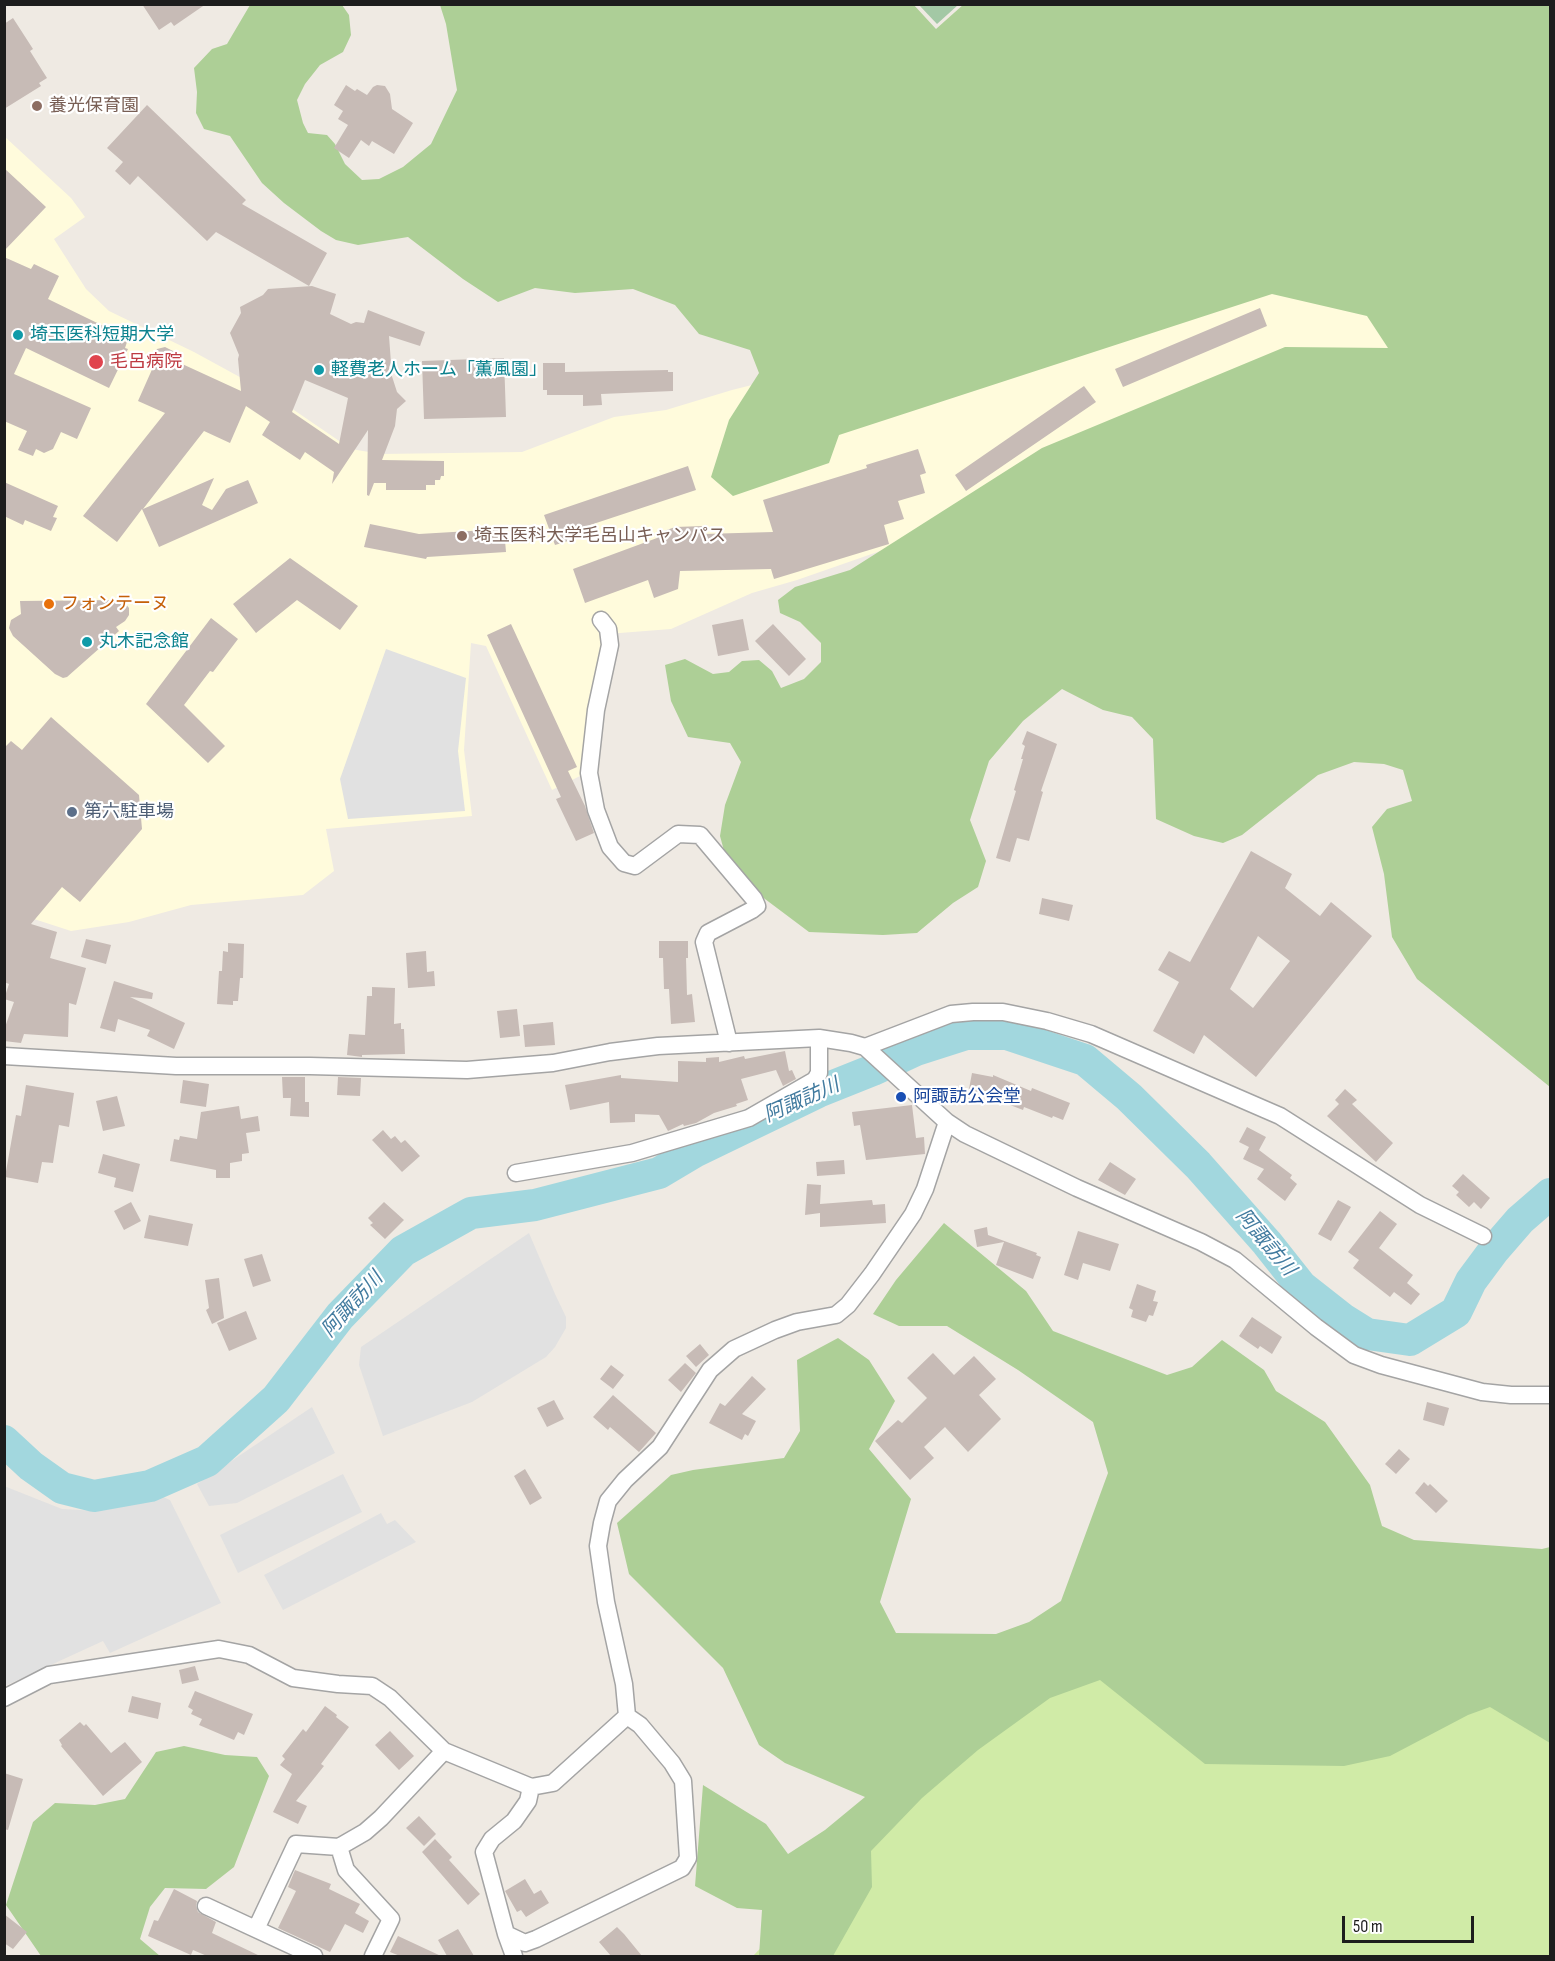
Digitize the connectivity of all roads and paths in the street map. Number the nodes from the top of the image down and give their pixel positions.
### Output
1 (601, 620) dead end
2 (819, 1038) junction
3 (729, 1043) junction
4 (865, 1047) junction
5 (4, 1056) edge
6 (947, 1122) junction
7 (516, 1173) dead end
8 (1483, 1236) dead end
9 (1551, 1395) edge
10 (4, 1698) edge
11 (627, 1716) junction
12 (444, 1751) junction
13 (531, 1787) junction
14 (339, 1847) junction
15 (206, 1906) dead end
16 (256, 1929) junction
17 (506, 1935) junction
18 (314, 1956) edge
19 (373, 1956) edge
20 (514, 1956) edge

1 - 3 street
2 - 3 street
2 - 4 street
2 - 7 street
3 - 5 street
4 - 6 street
4 - 8 street
6 - 9 street
6 - 11 street
10 - 12 street
11 - 13 street
11 - 17 street
12 - 13 street
12 - 14 street
13 - 17 street
14 - 16 street
14 - 19 street
15 - 16 street
16 - 18 street
17 - 20 street

